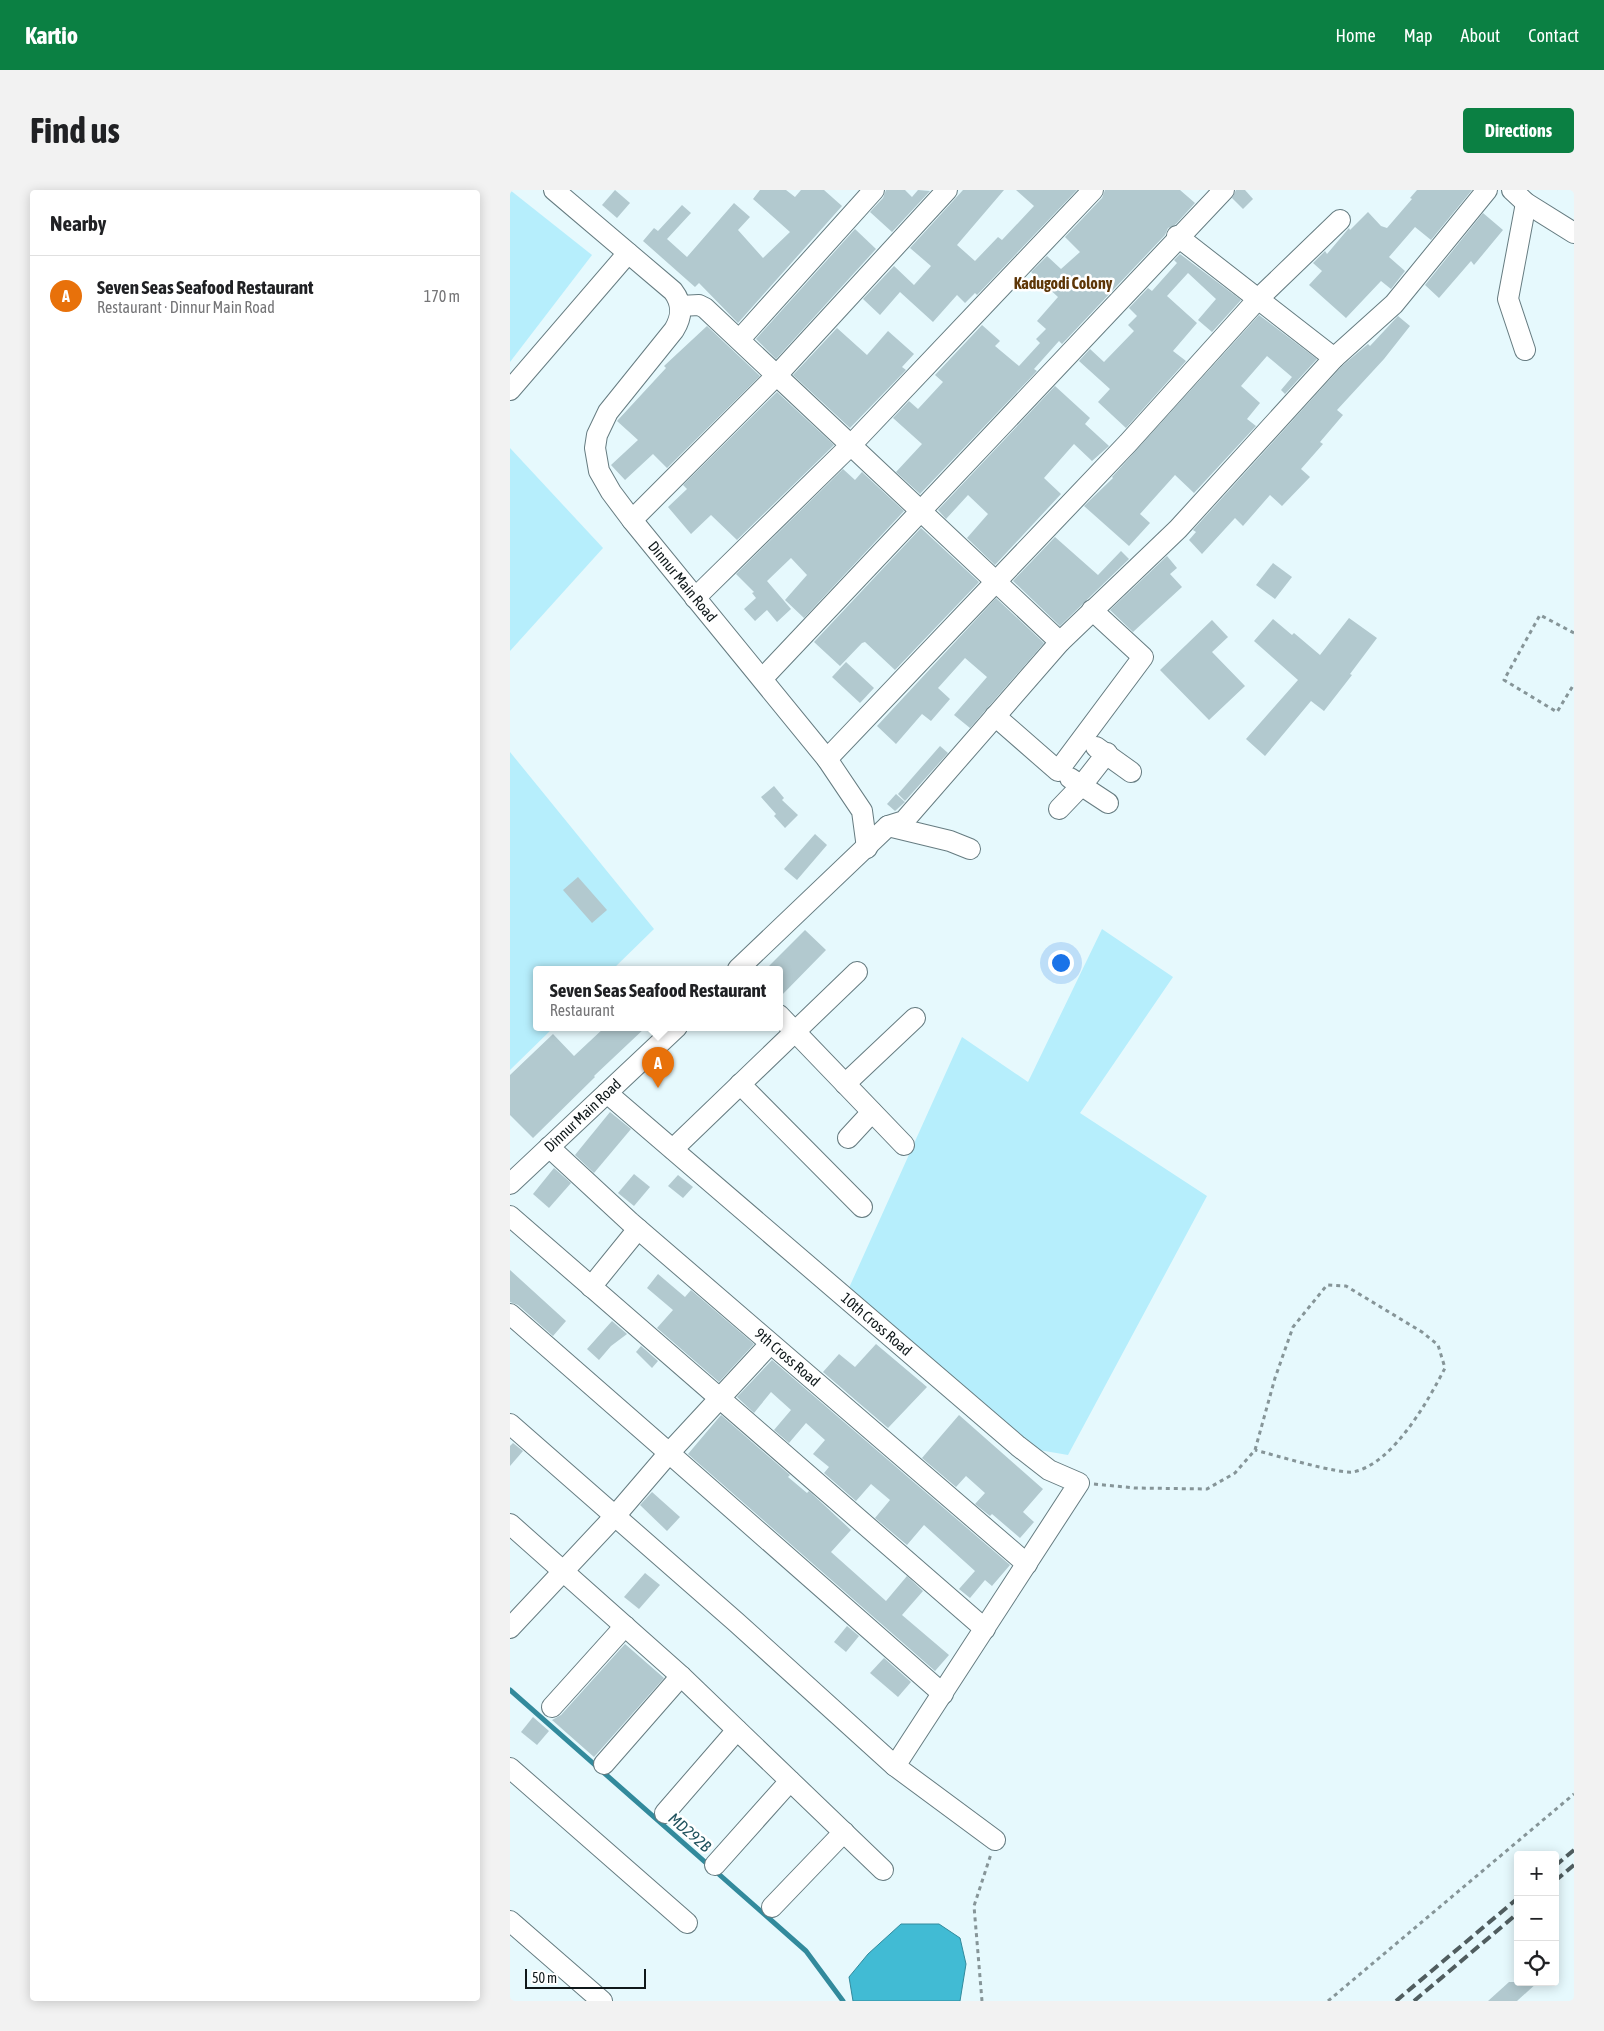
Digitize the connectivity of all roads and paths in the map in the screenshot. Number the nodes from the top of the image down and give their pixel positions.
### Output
1 (554, 190) edge
2 (874, 190) edge
3 (947, 190) edge
4 (1093, 190) edge
5 (1224, 190) edge
6 (1487, 190) edge
7 (1519, 196) edge
8 (1340, 220) dead end
9 (1574, 233) edge
10 (1177, 236) junction
11 (628, 253) junction
12 (1258, 299) junction
13 (680, 306) junction
14 (740, 339) junction
15 (1525, 350) dead end
16 (1334, 358) junction
17 (777, 374) junction
18 (510, 390) edge
19 (851, 445) junction
20 (920, 509) junction
21 (632, 520) junction
22 (996, 581) junction
23 (695, 598) junction
24 (1092, 610) junction
25 (1574, 633) edge
26 (1060, 642) junction
27 (763, 678) junction
28 (1574, 684) edge
29 (995, 716) junction
30 (1084, 738) junction
31 (1107, 753) junction
32 (827, 758) junction
33 (1058, 771) junction
34 (1131, 772) dead end
35 (1082, 785) junction
36 (1108, 803) dead end
37 (1058, 809) dead end
38 (888, 826) junction
39 (867, 848) junction
40 (970, 849) dead end
41 (741, 966) edge
42 (857, 972) dead end
43 (915, 1018) dead end
44 (783, 1019) edge
45 (673, 1031) edge
46 (795, 1031) junction
47 (740, 1084) junction
48 (845, 1084) junction
49 (607, 1093) junction
50 (872, 1112) junction
51 (848, 1138) dead end
52 (904, 1145) dead end
53 (549, 1147) junction
54 (673, 1149) junction
55 (510, 1184) edge
56 (862, 1207) dead end
57 (510, 1216) edge
58 (638, 1229) junction
59 (591, 1287) junction
60 (510, 1314) edge
61 (770, 1344) junction
62 (719, 1398) junction
63 (510, 1424) edge
64 (1255, 1450) junction
65 (669, 1453) junction
66 (1079, 1483) junction
67 (615, 1516) junction
68 (510, 1524) edge
69 (1027, 1564) junction
70 (563, 1571) junction
71 (625, 1626) junction
72 (510, 1628) edge
73 (985, 1629) junction
74 (681, 1676) junction
75 (943, 1694) junction
76 (552, 1707) dead end
77 (737, 1730) junction
78 (604, 1764) dead end
79 (895, 1766) junction
80 (510, 1768) edge
81 (790, 1781) junction
82 (1574, 1794) edge
83 (665, 1813) dead end
84 (844, 1832) junction
85 (995, 1840) joint
86 (716, 1865) dead end
87 (883, 1870) dead end
88 (772, 1907) dead end
89 (510, 1921) edge
90 (687, 1923) dead end
91 (602, 2001) edge
92 (982, 2001) edge
93 (1328, 2001) edge

1 - 11 street
2 - 14 street
3 - 17 street
4 - 19 street
5 - 10 street
6 - 16 street
7 - 9 street
7 - 15 street
8 - 12 street
10 - 12 street
10 - 20 street
11 - 13 street
11 - 18 street
12 - 16 street
12 - 22 street
13 - 14 street
13 - 21 street, Dinnur Main Road
14 - 17 street
16 - 24 street
17 - 19 street
17 - 21 street
19 - 20 street
19 - 23 street
20 - 22 street
20 - 27 street
21 - 23 street, Dinnur Main Road
22 - 26 street
22 - 32 street
23 - 27 street, Dinnur Main Road
24 - 26 street
24 - 30 street
25 - 28 path
26 - 29 street
27 - 32 street, Dinnur Main Road
29 - 33 street
29 - 38 street
30 - 31 street
30 - 33 street
31 - 34 street
31 - 35 street
32 - 39 street, Dinnur Main Road
33 - 35 street
35 - 36 street
35 - 37 street
38 - 39 street
38 - 40 street
39 - 41 street
42 - 46 street
43 - 48 street
44 - 46 street
45 - 49 street, Dinnur Main Road
46 - 47 street
46 - 48 street
47 - 54 street
47 - 56 street
48 - 50 street
49 - 53 street, Dinnur Main Road
49 - 54 street, 10th Cross Road
50 - 51 street
50 - 52 street
53 - 55 street, Dinnur Main Road
53 - 58 street, 9th Cross Road
54 - 66 street, 10th Cross Road
57 - 59 street
58 - 59 street
58 - 61 street, 9th Cross Road
59 - 62 street
60 - 65 street
61 - 62 street
61 - 69 street, 9th Cross Road
62 - 65 street
62 - 73 street
63 - 67 street
64 - 64 path
64 - 66 path
65 - 67 street
65 - 75 street
66 - 69 street
67 - 70 street
67 - 79 street
68 - 70 street
69 - 73 street
70 - 71 street
70 - 72 street
71 - 74 street
71 - 76 street
73 - 75 street
74 - 77 street
74 - 78 street
75 - 79 street
77 - 81 street
77 - 83 street
79 - 85 street
80 - 90 street
81 - 84 street
81 - 86 street
82 - 93 path
84 - 87 street
84 - 88 street
85 - 92 path
89 - 91 street

